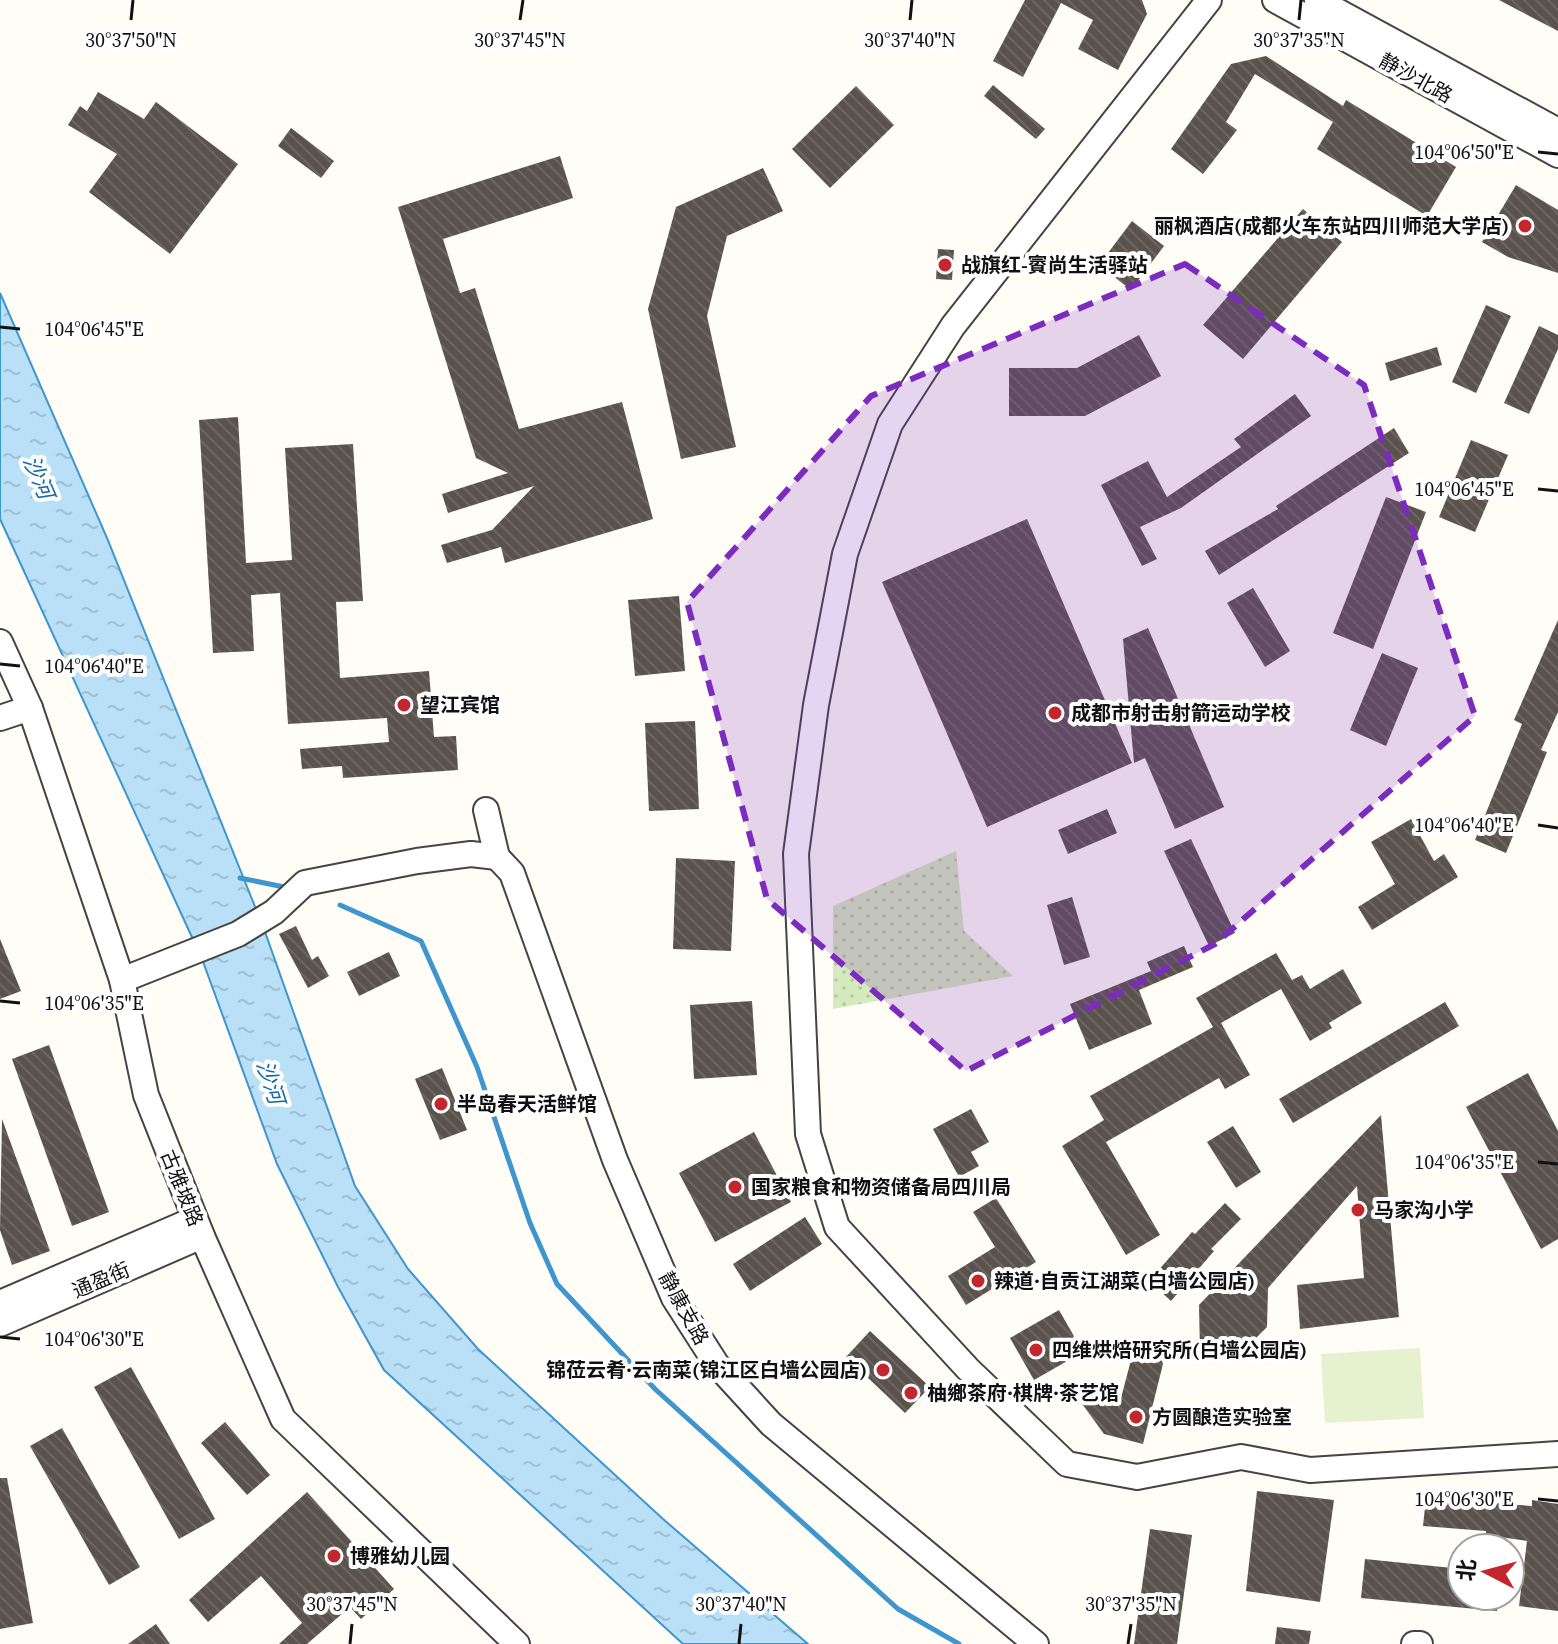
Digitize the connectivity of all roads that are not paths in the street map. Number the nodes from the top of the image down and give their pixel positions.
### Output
1 (1209, 0) edge
2 (1275, 0) edge
3 (1317, 0) edge
4 (1558, 131) edge
5 (1558, 155) edge
6 (0, 642) edge
7 (30, 708) junction
8 (0, 718) edge
9 (486, 810) dead end
10 (497, 857) junction
11 (122, 980) junction
12 (198, 1228) junction
13 (0, 1303) edge
14 (0, 1324) edge
15 (1558, 1454) edge
16 (517, 1644) edge
17 (1036, 1644) edge

1 - 15 street
2 - 5 street, 静沙北路
3 - 4 street, 静沙北路
6 - 7 street, 古雅坡路
7 - 8 street
7 - 11 street, 古雅坡路
9 - 10 street, 静康支路
10 - 11 street
10 - 17 street, 静康支路
11 - 12 street, 古雅坡路
12 - 13 street, 通盈街
12 - 14 street, 通盈街
12 - 16 street, 古雅坡路

